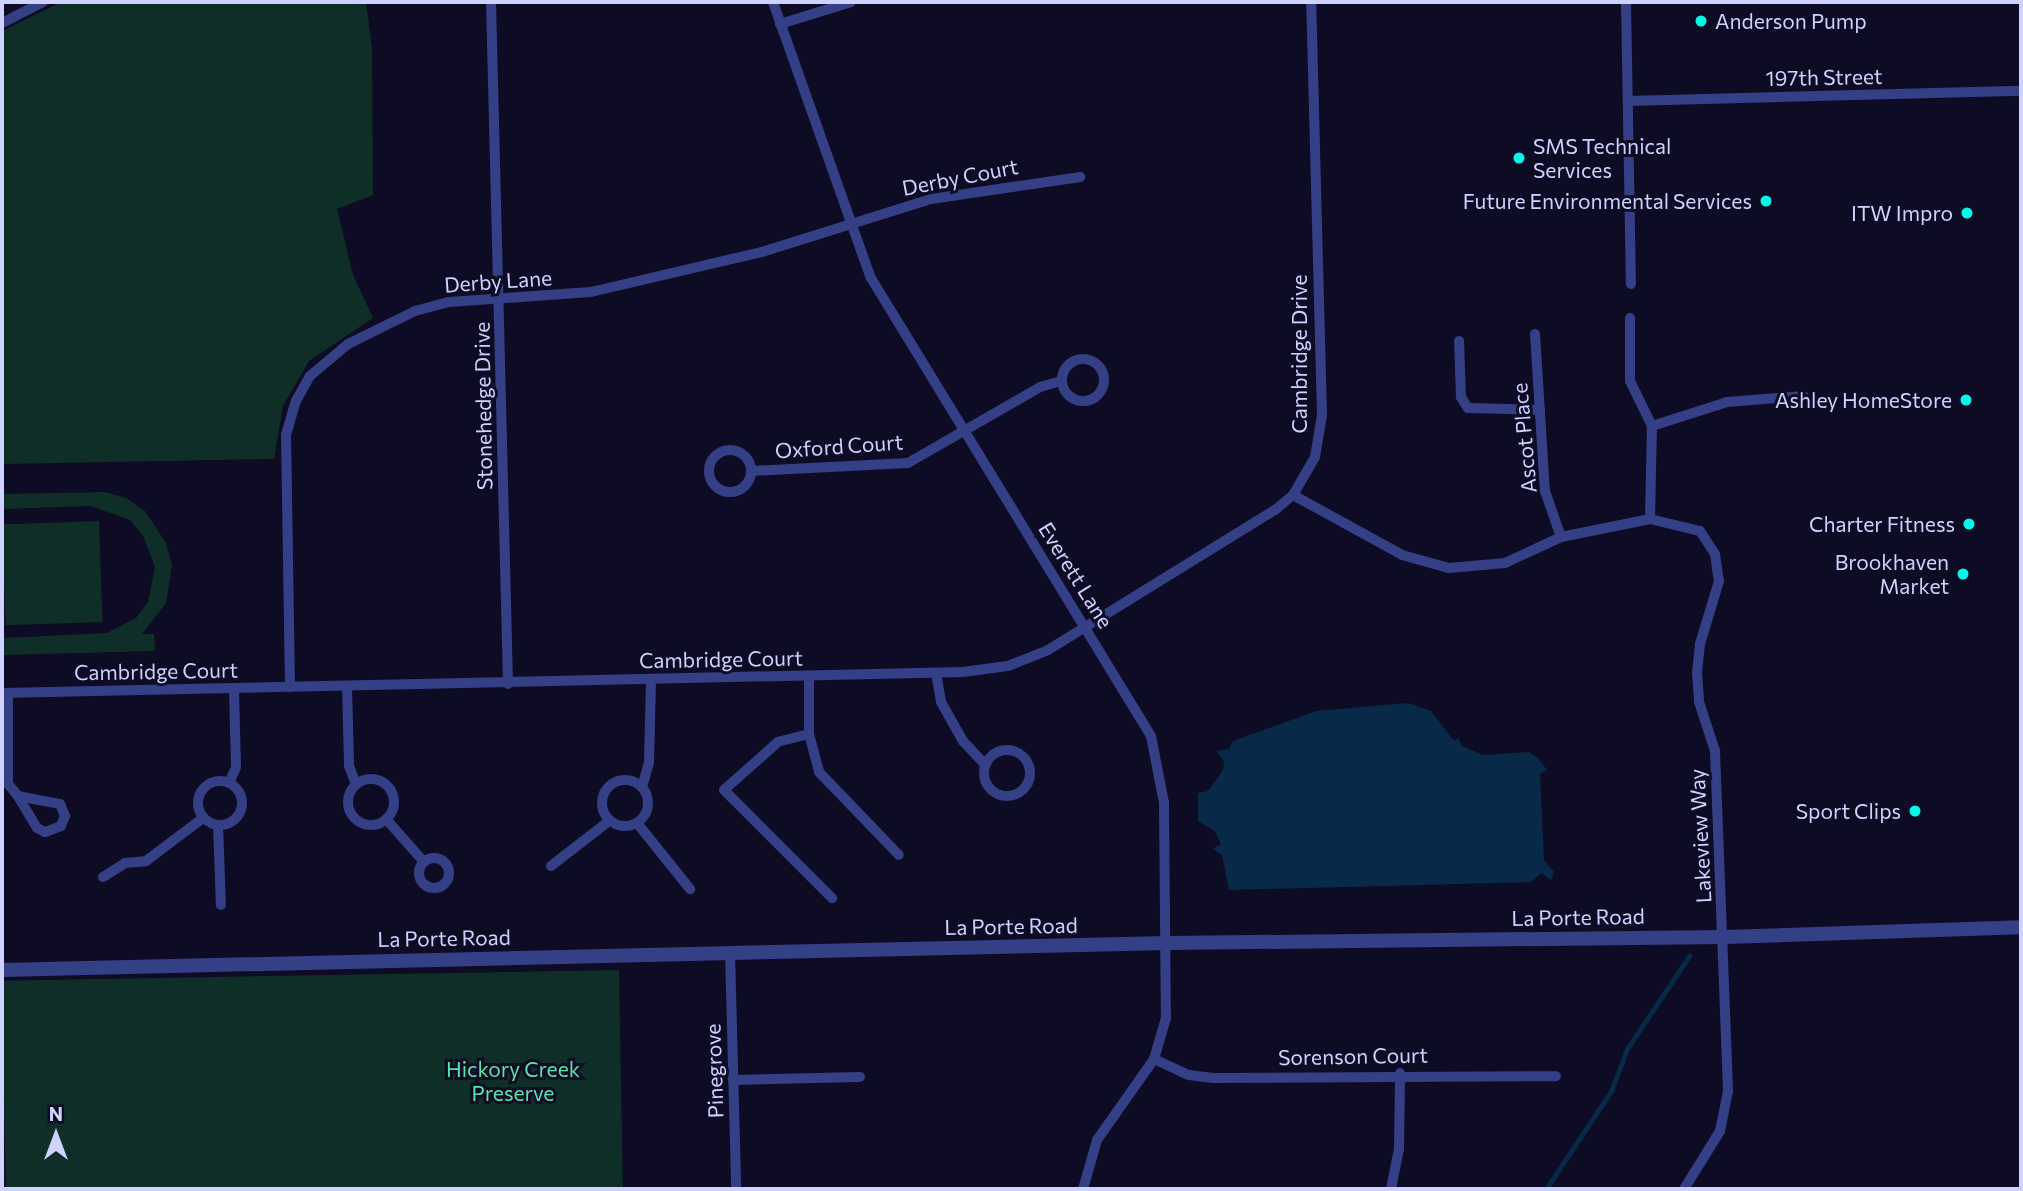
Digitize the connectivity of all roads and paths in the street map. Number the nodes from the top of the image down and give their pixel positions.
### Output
1 (43, 2) edge
2 (491, 2) edge
3 (773, 2) edge
4 (851, 2) edge
5 (1311, 2) edge
6 (1626, 2) edge
7 (2, 23) edge
8 (780, 24) junction
9 (2021, 91) edge
10 (1628, 101) junction
11 (1080, 177) dead end
12 (850, 225) junction
13 (1631, 284) dead end
14 (499, 299) junction
15 (1630, 318) dead end
16 (1535, 334) dead end
17 (1459, 341) dead end
18 (1061, 382) junction
19 (1804, 396) dead end
20 (1540, 410) junction
21 (1652, 426) junction
22 (965, 433) junction
23 (751, 471) junction
24 (1293, 495) junction
25 (1650, 519) junction
26 (1561, 537) junction
27 (1086, 627) junction
28 (936, 673) junction
29 (809, 676) junction
30 (651, 680) junction
31 (508, 684) junction
32 (290, 687) junction
33 (347, 687) junction
34 (234, 688) junction
35 (5, 693) edge
36 (809, 734) junction
37 (985, 765) junction
38 (229, 783) junction
39 (356, 784) junction
40 (642, 787) junction
41 (18, 796) dead end
42 (203, 818) junction
43 (386, 819) junction
44 (609, 821) junction
45 (637, 823) junction
46 (218, 825) junction
47 (899, 855) dead end
48 (424, 862) dead end
49 (551, 866) dead end
50 (103, 877) dead end
51 (690, 889) dead end
52 (832, 898) dead end
53 (221, 905) dead end
54 (2021, 927) edge
55 (1725, 937) junction
56 (1167, 943) junction
57 (730, 952) junction
58 (2, 970) edge
59 (1154, 1059) junction
60 (1399, 1073) junction
61 (1556, 1076) dead end
62 (860, 1077) dead end
63 (733, 1080) junction
64 (736, 1189) edge
65 (1083, 1189) edge
66 (1391, 1189) edge
67 (1684, 1189) edge

1 - 7 street
2 - 14 street, Stonehedge Drive
3 - 8 street, Everett Lane
4 - 8 street
5 - 24 street, Cambridge Drive
6 - 10 street
8 - 12 street, Everett Lane
9 - 10 street, 197th Street
10 - 13 street
11 - 12 street, Derby Court
12 - 14 street, Derby Lane
12 - 22 street, Everett Lane
14 - 31 street, Stonehedge Drive
14 - 32 street, Derby Lane
15 - 21 street
16 - 20 street, Ascot Place
17 - 20 street
18 - 18 street
18 - 22 street, Oxford Court
19 - 21 street
20 - 26 street, Ascot Place
21 - 25 street
22 - 23 street, Oxford Court
22 - 27 street, Everett Lane
23 - 23 street, Oxford Court
24 - 26 street
24 - 27 street, Cambridge Drive
25 - 26 street
25 - 55 street, Lakeview Way
27 - 28 street, Cambridge Court
27 - 56 street, Everett Lane
28 - 29 street, Cambridge Court
28 - 37 street
29 - 30 street, Cambridge Court
29 - 36 street
30 - 31 street, Cambridge Court
30 - 40 street
31 - 33 street, Cambridge Court
32 - 33 street, Cambridge Court
32 - 34 street, Cambridge Court
33 - 39 street
34 - 35 street, Cambridge Court
34 - 38 street
35 - 41 street, Cambridge Court
36 - 47 street
36 - 52 street
37 - 37 street
38 - 42 street
38 - 46 street
39 - 43 street
39 - 43 street
40 - 44 street
40 - 45 street
42 - 46 street
42 - 50 street
43 - 48 street
44 - 45 street
44 - 49 street
45 - 51 street
46 - 53 street
54 - 55 street, La Porte Road
55 - 56 street, La Porte Road
55 - 67 street, Lakeview Way
56 - 57 street, La Porte Road
56 - 59 street, Everett Lane
57 - 58 street, La Porte Road
57 - 63 street, Pinegrove
59 - 60 street, Sorenson Court
59 - 65 street, Everett Lane
60 - 61 street, Sorenson Court
60 - 66 street
62 - 63 street
63 - 64 street, Pinegrove

